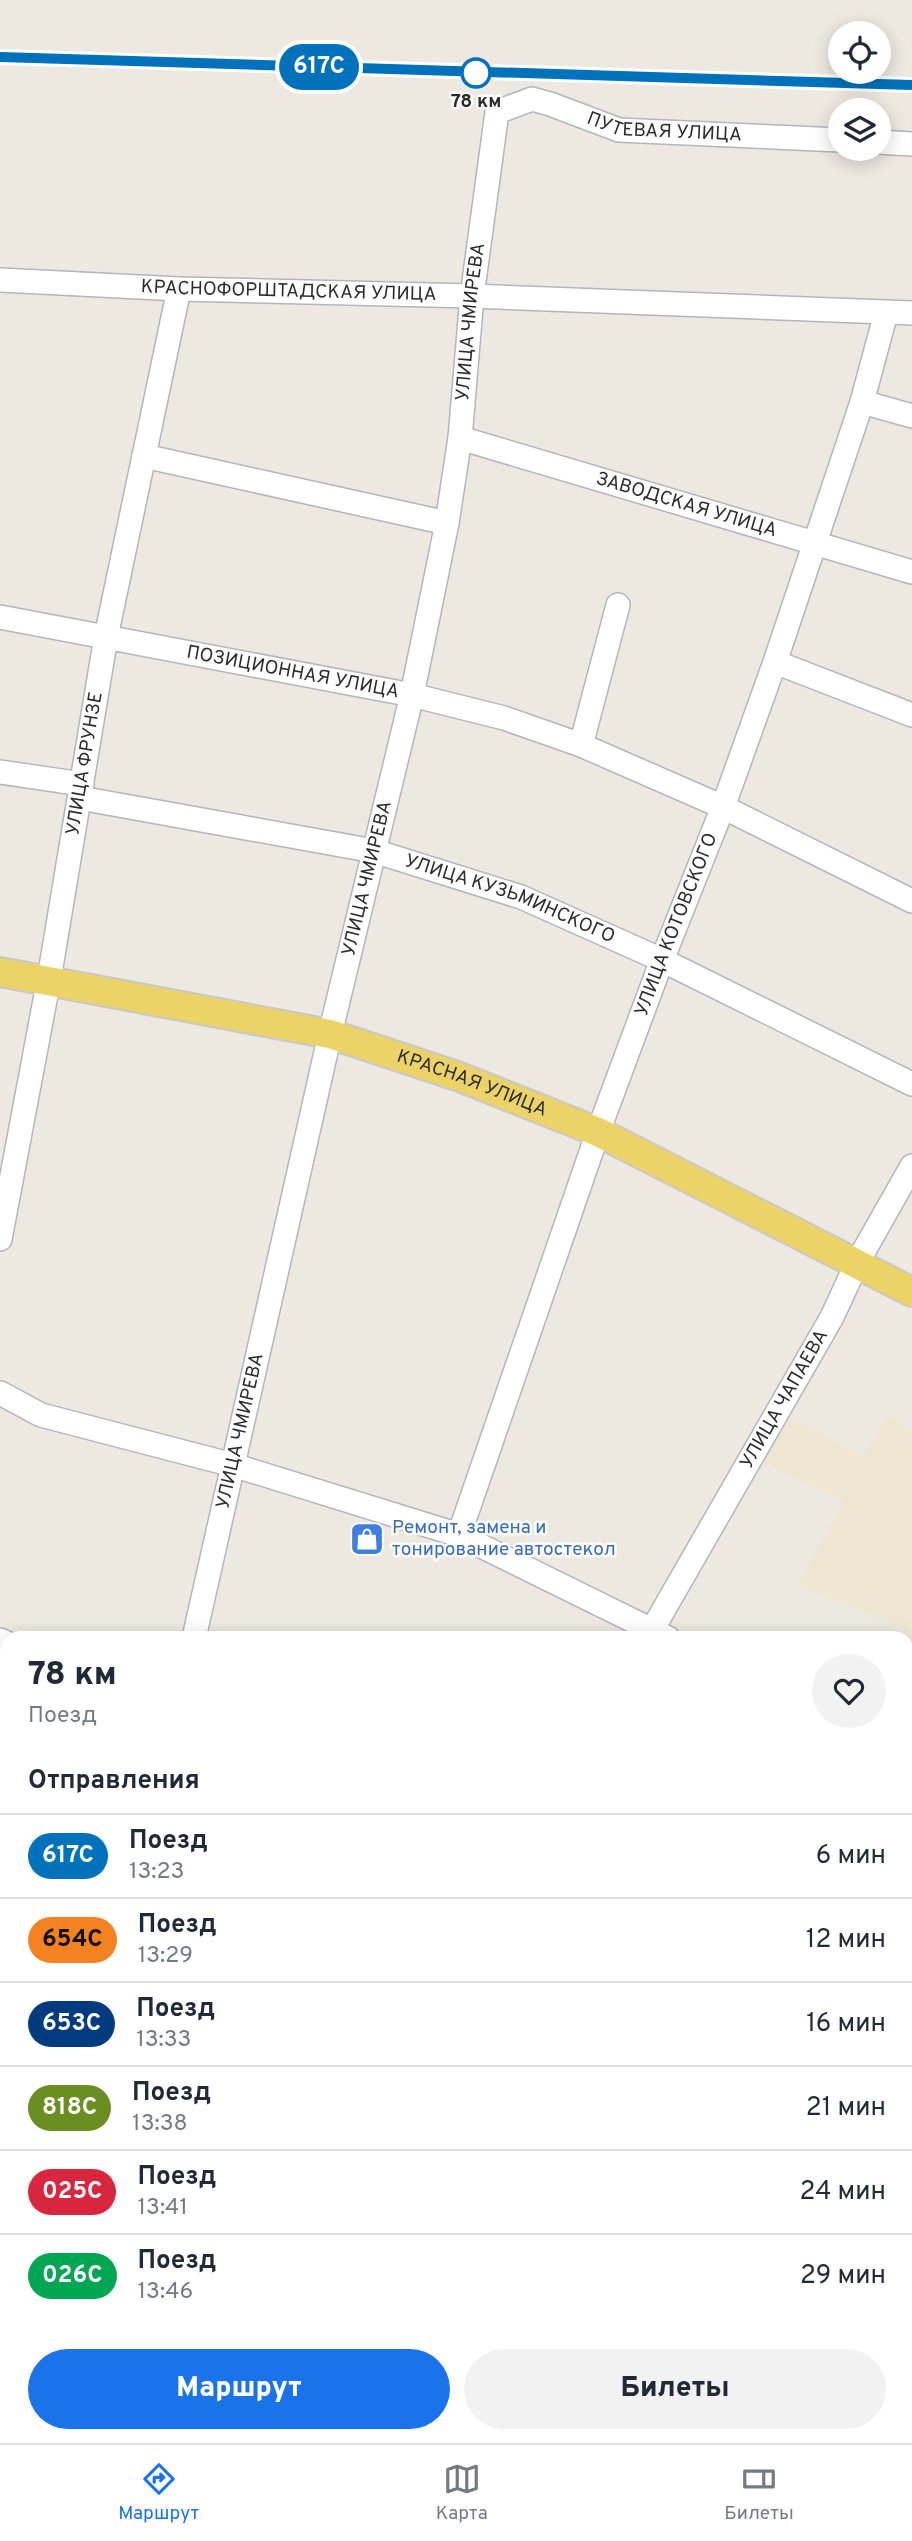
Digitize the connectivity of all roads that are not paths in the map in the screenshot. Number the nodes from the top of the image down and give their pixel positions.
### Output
1 (497, 112) joint
2 (828, 139) edge
3 (891, 143) edge
4 (912, 144) edge
5 (0, 280) edge
6 (179, 289) junction
7 (472, 296) junction
8 (886, 313) junction
9 (912, 313) edge
10 (862, 402) junction
11 (912, 416) edge
12 (460, 438) junction
13 (144, 456) junction
14 (447, 523) junction
15 (814, 543) junction
16 (912, 572) edge
17 (618, 605) dead end
18 (0, 617) edge
19 (106, 637) junction
20 (775, 662) junction
21 (412, 695) junction
22 (912, 715) edge
23 (581, 746) junction
24 (0, 772) edge
25 (81, 791) junction
26 (723, 807) junction
27 (374, 851) junction
28 (912, 901) edge
29 (662, 960) junction
30 (0, 972) edge
31 (49, 979) junction
32 (330, 1034) junction
33 (912, 1084) edge
34 (598, 1132) junction
35 (912, 1166) edge
36 (0, 1239) edge
37 (857, 1263) junction
38 (912, 1292) edge
39 (0, 1393) edge
40 (233, 1465) junction
41 (459, 1535) junction
42 (196, 1631) edge
43 (654, 1631) edge
44 (662, 1631) edge

1 - 2 street, ПУТЕВАЯ УЛИЦА
1 - 7 street, УЛИЦА ЧМИРЕВА
3 - 4 street
5 - 6 street, КРАСНОФОРШТАДСКАЯ УЛИЦА
6 - 7 street, КРАСНОФОРШТАДСКАЯ УЛИЦА
6 - 13 street, УЛИЦА ФРУНЗЕ
7 - 8 street, КРАСНОФОРШТАДСКАЯ УЛИЦА
7 - 12 street, УЛИЦА ЧМИРЕВА
8 - 9 street, КРАСНОФОРШТАДСКАЯ УЛИЦА
8 - 10 street, УЛИЦА КОТОВСКОГО
10 - 11 street
10 - 15 street, УЛИЦА КОТОВСКОГО
12 - 14 street, УЛИЦА ЧМИРЕВА
12 - 15 street, ЗАВОДСКАЯ УЛИЦА
13 - 14 street
13 - 19 street, УЛИЦА ФРУНЗЕ
14 - 21 street, УЛИЦА ЧМИРЕВА
15 - 16 street, ЗАВОДСКАЯ УЛИЦА
15 - 20 street, УЛИЦА КОТОВСКОГО
17 - 23 street
18 - 19 street, ПОЗИЦИОННАЯ УЛИЦА
19 - 21 street, ПОЗИЦИОННАЯ УЛИЦА
19 - 25 street, УЛИЦА ФРУНЗЕ
20 - 22 street
20 - 26 street, УЛИЦА КОТОВСКОГО
21 - 23 street, ПОЗИЦИОННАЯ УЛИЦА
21 - 27 street, УЛИЦА ЧМИРЕВА
23 - 26 street, ПОЗИЦИОННАЯ УЛИЦА
24 - 25 street, УЛИЦА КУЗЬМИНСКОГО
25 - 27 street, УЛИЦА КУЗЬМИНСКОГО
25 - 31 street, УЛИЦА ФРУНЗЕ
26 - 28 street, ПОЗИЦИОННАЯ УЛИЦА
26 - 29 street, УЛИЦА КОТОВСКОГО
27 - 29 street, УЛИЦА КУЗЬМИНСКОГО
27 - 32 street, УЛИЦА ЧМИРЕВА
29 - 33 street, УЛИЦА КУЗЬМИНСКОГО
29 - 34 street, УЛИЦА КОТОВСКОГО
30 - 31 main road, КРАСНАЯ УЛИЦА
31 - 32 main road, КРАСНАЯ УЛИЦА
31 - 36 street, УЛИЦА ФРУНЗЕ
32 - 34 main road, КРАСНАЯ УЛИЦА
32 - 40 street, УЛИЦА ЧМИРЕВА
34 - 37 main road, КРАСНАЯ УЛИЦА
34 - 41 street, УЛИЦА КОТОВСКОГО
35 - 37 street, УЛИЦА ЧАПАЕВА
37 - 38 main road, КРАСНАЯ УЛИЦА
37 - 44 street, УЛИЦА ЧАПАЕВА
39 - 40 street
40 - 41 street
40 - 42 street, УЛИЦА ЧМИРЕВА
41 - 43 street

